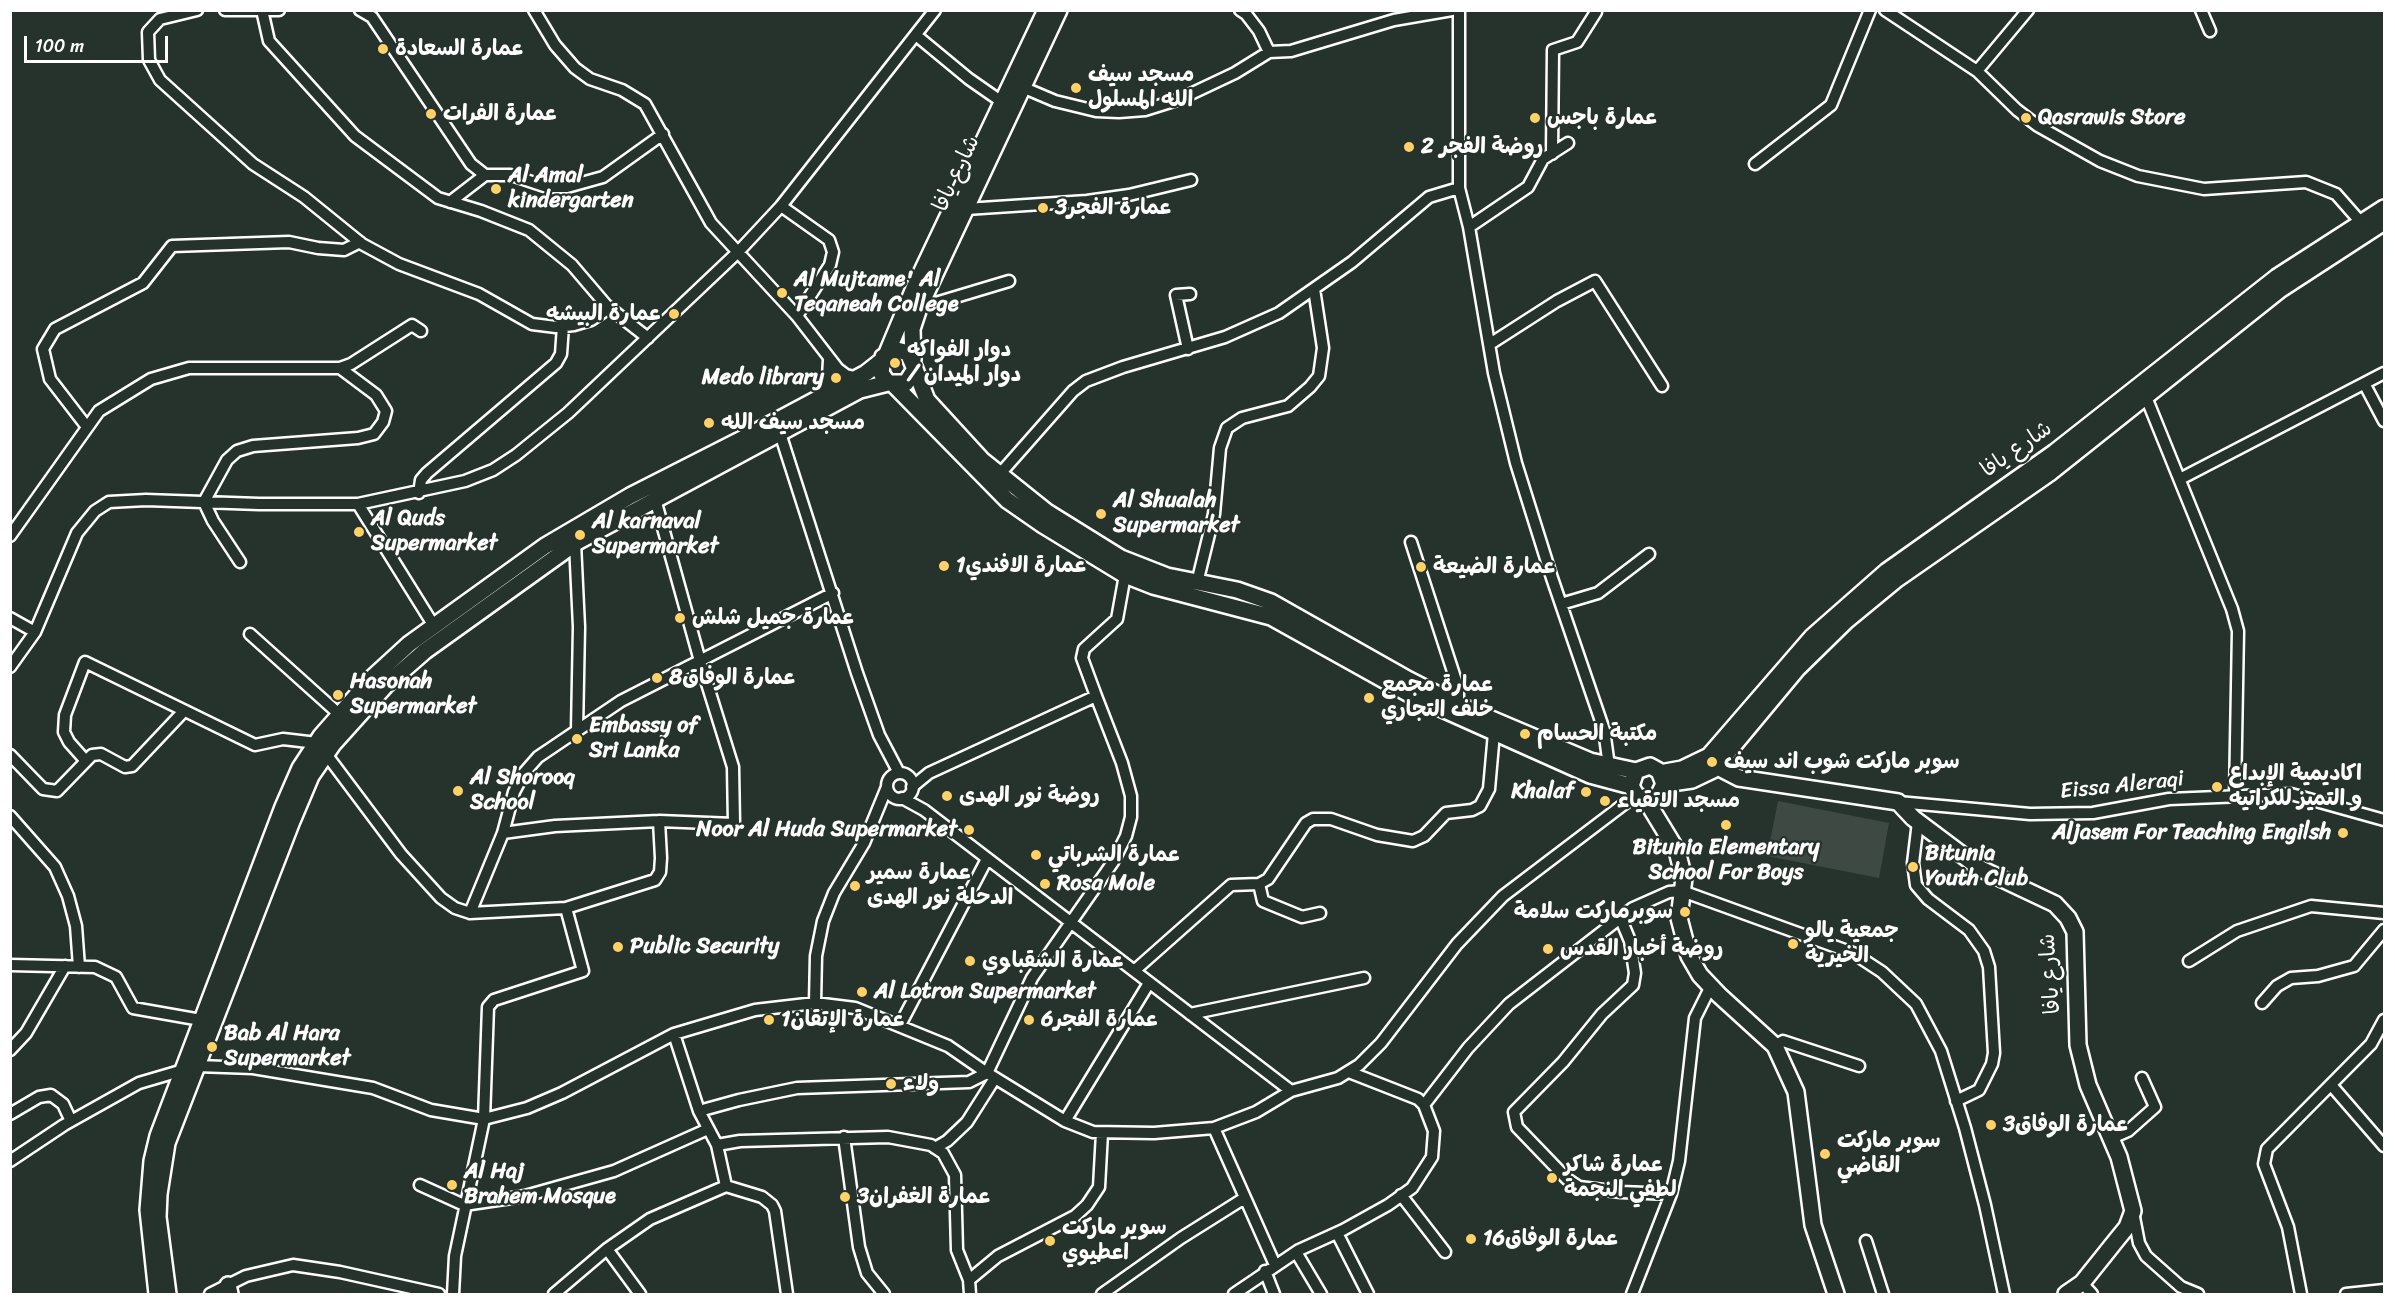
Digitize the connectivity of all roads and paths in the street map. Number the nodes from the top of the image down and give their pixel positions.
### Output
1 (198, 10) edge
2 (225, 10) edge
3 (279, 10) edge
4 (360, 10) edge
5 (534, 10) edge
6 (935, 10) edge
7 (1046, 10) edge
8 (1059, 10) edge
9 (1240, 10) edge
10 (1452, 10) edge
11 (1459, 10) edge
12 (1870, 10) edge
13 (1886, 10) edge
14 (2028, 10) edge
15 (2201, 10) edge
16 (262, 11) edge
17 (1596, 12) edge
18 (2210, 31) dead end
19 (917, 36) junction
20 (1269, 52) junction
21 (1977, 71) junction
22 (1022, 87) junction
23 (1002, 102) junction
24 (663, 134) junction
25 (1569, 143) dead end
26 (1552, 154) junction
27 (1755, 164) dead end
28 (485, 175) junction
29 (1191, 180) dead end
30 (1459, 188) junction
31 (450, 202) junction
32 (781, 206) junction
33 (2385, 208) edge
34 (966, 209) junction
35 (2385, 222) edge
36 (1469, 227) junction
37 (2365, 227) junction
38 (360, 243) junction
39 (739, 251) junction
40 (1009, 281) dead end
41 (1314, 289) junction
42 (1190, 294) dead end
43 (609, 308) junction
44 (919, 308) junction
45 (797, 316) junction
46 (563, 326) junction
47 (421, 331) dead end
48 (648, 338) junction
49 (1490, 345) junction
50 (1188, 349) junction
51 (884, 358) junction
52 (829, 360) junction
53 (914, 364) junction
54 (340, 368) junction
55 (2385, 373) edge
56 (858, 378) junction
57 (891, 384) junction
58 (2365, 385) junction
59 (1662, 386) dead end
60 (827, 394) junction
61 (2146, 398) junction
62 (2385, 421) edge
63 (87, 427) junction
64 (778, 428) junction
65 (999, 475) junction
66 (2180, 479) junction
67 (419, 493) junction
68 (655, 499) junction
69 (204, 502) junction
70 (358, 504) junction
71 (10, 536) edge
72 (1411, 542) dead end
73 (575, 543) junction
74 (1648, 554) dead end
75 (240, 562) dead end
76 (1125, 575) junction
77 (1197, 583) junction
78 (833, 593) junction
79 (1561, 604) junction
80 (10, 618) edge
81 (434, 626) junction
82 (35, 632) junction
83 (250, 634) dead end
84 (700, 661) junction
85 (10, 667) edge
86 (1096, 696) junction
87 (1458, 705) junction
88 (184, 711) junction
89 (339, 714) junction
90 (577, 730) junction
91 (1494, 733) junction
92 (881, 740) junction
93 (321, 748) junction
94 (10, 755) edge
95 (86, 760) junction
96 (1709, 763) junction
97 (1609, 766) junction
98 (929, 773) junction
99 (902, 774) junction
100 (1662, 783) junction
101 (887, 785) junction
102 (1637, 788) junction
103 (912, 790) junction
104 (2235, 796) junction
105 (900, 798) junction
106 (1898, 802) junction
107 (924, 810) junction
108 (10, 816) edge
109 (876, 816) junction
110 (2385, 820) edge
111 (659, 821) junction
112 (1918, 822) junction
113 (1665, 827) junction
114 (503, 833) junction
115 (987, 859) junction
116 (1259, 884) junction
117 (1683, 891) junction
118 (566, 908) junction
119 (1320, 912) dead end
120 (470, 913) junction
121 (2385, 913) edge
122 (1620, 917) junction
123 (1071, 923) junction
124 (2385, 930) edge
125 (2189, 961) dead end
126 (10, 965) edge
127 (64, 966) junction
128 (79, 967) junction
129 (1134, 971) junction
130 (1364, 978) dead end
131 (1149, 983) junction
132 (1711, 986) junction
133 (815, 1002) junction
134 (2262, 1003) dead end
135 (1190, 1014) junction
136 (201, 1020) junction
137 (2385, 1020) edge
138 (900, 1025) junction
139 (674, 1034) junction
140 (1775, 1046) junction
141 (10, 1050) edge
142 (197, 1066) junction
143 (1860, 1066) dead end
144 (181, 1070) junction
145 (1349, 1072) junction
146 (991, 1076) junction
147 (2142, 1078) dead end
148 (2332, 1086) junction
149 (1291, 1091) junction
150 (1956, 1101) junction
151 (1424, 1105) junction
152 (699, 1111) junction
153 (10, 1114) edge
154 (484, 1119) junction
155 (71, 1121) junction
156 (1065, 1121) junction
157 (1214, 1128) junction
158 (708, 1129) junction
159 (1102, 1133) junction
160 (844, 1137) junction
161 (2112, 1138) junction
162 (717, 1145) junction
163 (2385, 1146) edge
164 (935, 1148) junction
165 (10, 1161) edge
166 (420, 1185) dead end
167 (726, 1186) junction
168 (1671, 1194) junction
169 (1401, 1195) junction
170 (1243, 1199) junction
171 (464, 1205) junction
172 (2133, 1211) junction
173 (1337, 1233) junction
174 (1866, 1241) dead end
175 (607, 1249) junction
176 (1296, 1252) junction
177 (1445, 1252) dead end
178 (1270, 1268) junction
179 (969, 1280) junction
180 (2087, 1289) edge
181 (229, 1290) edge
182 (2385, 1290) edge
183 (157, 1294) edge
184 (168, 1294) edge
185 (210, 1294) edge
186 (439, 1294) edge
187 (453, 1294) edge
188 (554, 1294) edge
189 (640, 1294) edge
190 (787, 1294) edge
191 (884, 1294) edge
192 (970, 1294) edge
193 (1102, 1294) edge
194 (1234, 1294) edge
195 (1274, 1294) edge
196 (1321, 1294) edge
197 (1368, 1294) edge
198 (1632, 1294) edge
199 (1836, 1294) edge
200 (1883, 1294) edge
201 (2004, 1294) edge
202 (2066, 1294) edge
203 (2198, 1294) edge
204 (2301, 1294) edge
205 (2346, 1294) edge

1 - 38 street
2 - 16 street
3 - 16 street
4 - 28 street
5 - 24 street
6 - 19 street
7 - 23 main road, شارع يافا
8 - 22 main road, شارع يافا
9 - 20 street
10 - 20 street
11 - 30 street
12 - 27 street
13 - 21 street
14 - 21 street
15 - 18 street
16 - 31 street
17 - 26 street
19 - 23 street
19 - 32 street
20 - 22 street
21 - 37 street
22 - 34 main road, شارع يافا
23 - 51 main road, شارع يافا
24 - 28 street
24 - 39 street
25 - 26 street
26 - 36 street
28 - 31 street
29 - 34 street
30 - 36 street
30 - 41 street
31 - 43 street
32 - 39 street
32 - 45 street
33 - 37 main road, شارع يافا
34 - 44 main road, شارع يافا
35 - 37 main road
36 - 49 street
37 - 61 main road
37 - 96 main road, شارع يافا
38 - 46 street
38 - 63 street
39 - 45 street
39 - 48 street
40 - 44 street
41 - 50 street
41 - 77 street
42 - 50 street
43 - 46 street
43 - 48 street
44 - 53 main road, شارع يافا
45 - 52 street
46 - 67 street
47 - 54 street
48 - 67 street
49 - 59 street
49 - 79 street
50 - 65 street
51 - 53 main road
51 - 56 main road
51 - 57 main road
52 - 56 street
52 - 60 street
53 - 57 main road
53 - 65 main road, شارع يافا
54 - 63 street
54 - 69 street
55 - 58 street
56 - 60 main road
57 - 64 main road
57 - 76 main road
58 - 62 street
58 - 66 street
60 - 64 main road
61 - 66 street
61 - 96 main road
63 - 71 street
64 - 68 main road
64 - 78 street
64 - 81 main road
65 - 77 main road, شارع يافا
66 - 104 street
67 - 70 street
68 - 73 main road
68 - 84 street
69 - 70 street
69 - 75 street
69 - 82 street
70 - 81 street
72 - 87 street
73 - 90 street
73 - 93 main road
74 - 79 street
76 - 86 street
76 - 91 main road
77 - 87 main road, شارع يافا
78 - 84 street
78 - 92 street
79 - 97 street
80 - 82 street
81 - 89 main road
82 - 85 street
83 - 89 street
84 - 90 street
84 - 111 street
86 - 98 street
86 - 123 street
87 - 97 main road, شارع يافا
88 - 93 street
88 - 95 street
88 - 95 street
89 - 93 main road
90 - 114 street
91 - 102 main road
91 - 116 street
92 - 99 street
92 - 101 street
93 - 120 street
93 - 136 main road
93 - 142 main road
94 - 95 street
96 - 100 main road, شارع يافا
96 - 106 main road
97 - 102 main road, شارع يافا
98 - 99 street
98 - 103 street
99 - 101 street
99 - 103 street
100 - 102 main road
100 - 102 main road
100 - 113 main road
101 - 105 street
101 - 109 street
102 - 113 main road
102 - 145 street
103 - 105 street
103 - 107 street
104 - 106 street, Eissa Aleraqi
104 - 110 street, Eissa Aleraqi
105 - 107 street
105 - 109 street
106 - 112 main road, شارع يافا
107 - 115 street
108 - 128 street
109 - 133 street
111 - 114 street
111 - 118 street
112 - 150 street
112 - 161 main road, شارع يافا
113 - 117 main road
114 - 120 street
115 - 123 street
115 - 138 street
116 - 119 street
116 - 129 street
117 - 122 street
117 - 132 main road
117 - 150 street
118 - 120 street
118 - 154 street
121 - 125 street
122 - 151 street
122 - 168 street
123 - 129 street
123 - 146 street
124 - 134 street
126 - 127 street
127 - 128 street
127 - 141 street
128 - 136 street
129 - 131 street
130 - 135 street
131 - 135 street
131 - 156 street
132 - 140 main road
132 - 168 street
133 - 138 street
133 - 139 street
135 - 149 street
136 - 144 main road
137 - 148 street
138 - 146 street
139 - 152 street
139 - 154 street
140 - 143 street
140 - 199 main road
142 - 144 street
142 - 154 street
142 - 184 main road
144 - 155 street
144 - 183 main road
145 - 149 street
145 - 151 street
146 - 152 street
146 - 156 street
146 - 164 street
147 - 161 street
148 - 163 street
148 - 204 street
149 - 157 street
150 - 201 street
151 - 169 street
152 - 158 street
153 - 155 street
154 - 171 street
155 - 165 street
156 - 159 street
157 - 159 street
157 - 170 street
158 - 162 street
158 - 171 street
159 - 179 street
160 - 162 street
160 - 164 street
160 - 191 street
161 - 172 main road, شارع يافا
162 - 167 street
164 - 179 street
166 - 171 street
167 - 175 street
167 - 190 street
168 - 198 street
169 - 173 street
169 - 177 street
170 - 178 street
170 - 193 street
171 - 187 street
172 - 180 main road
172 - 203 street
173 - 176 street
173 - 197 street
174 - 200 street
175 - 188 street
175 - 189 street
176 - 178 street
176 - 196 street
178 - 194 street
178 - 195 street
179 - 192 street
180 - 202 main road
181 - 185 street
181 - 186 street
182 - 205 street

